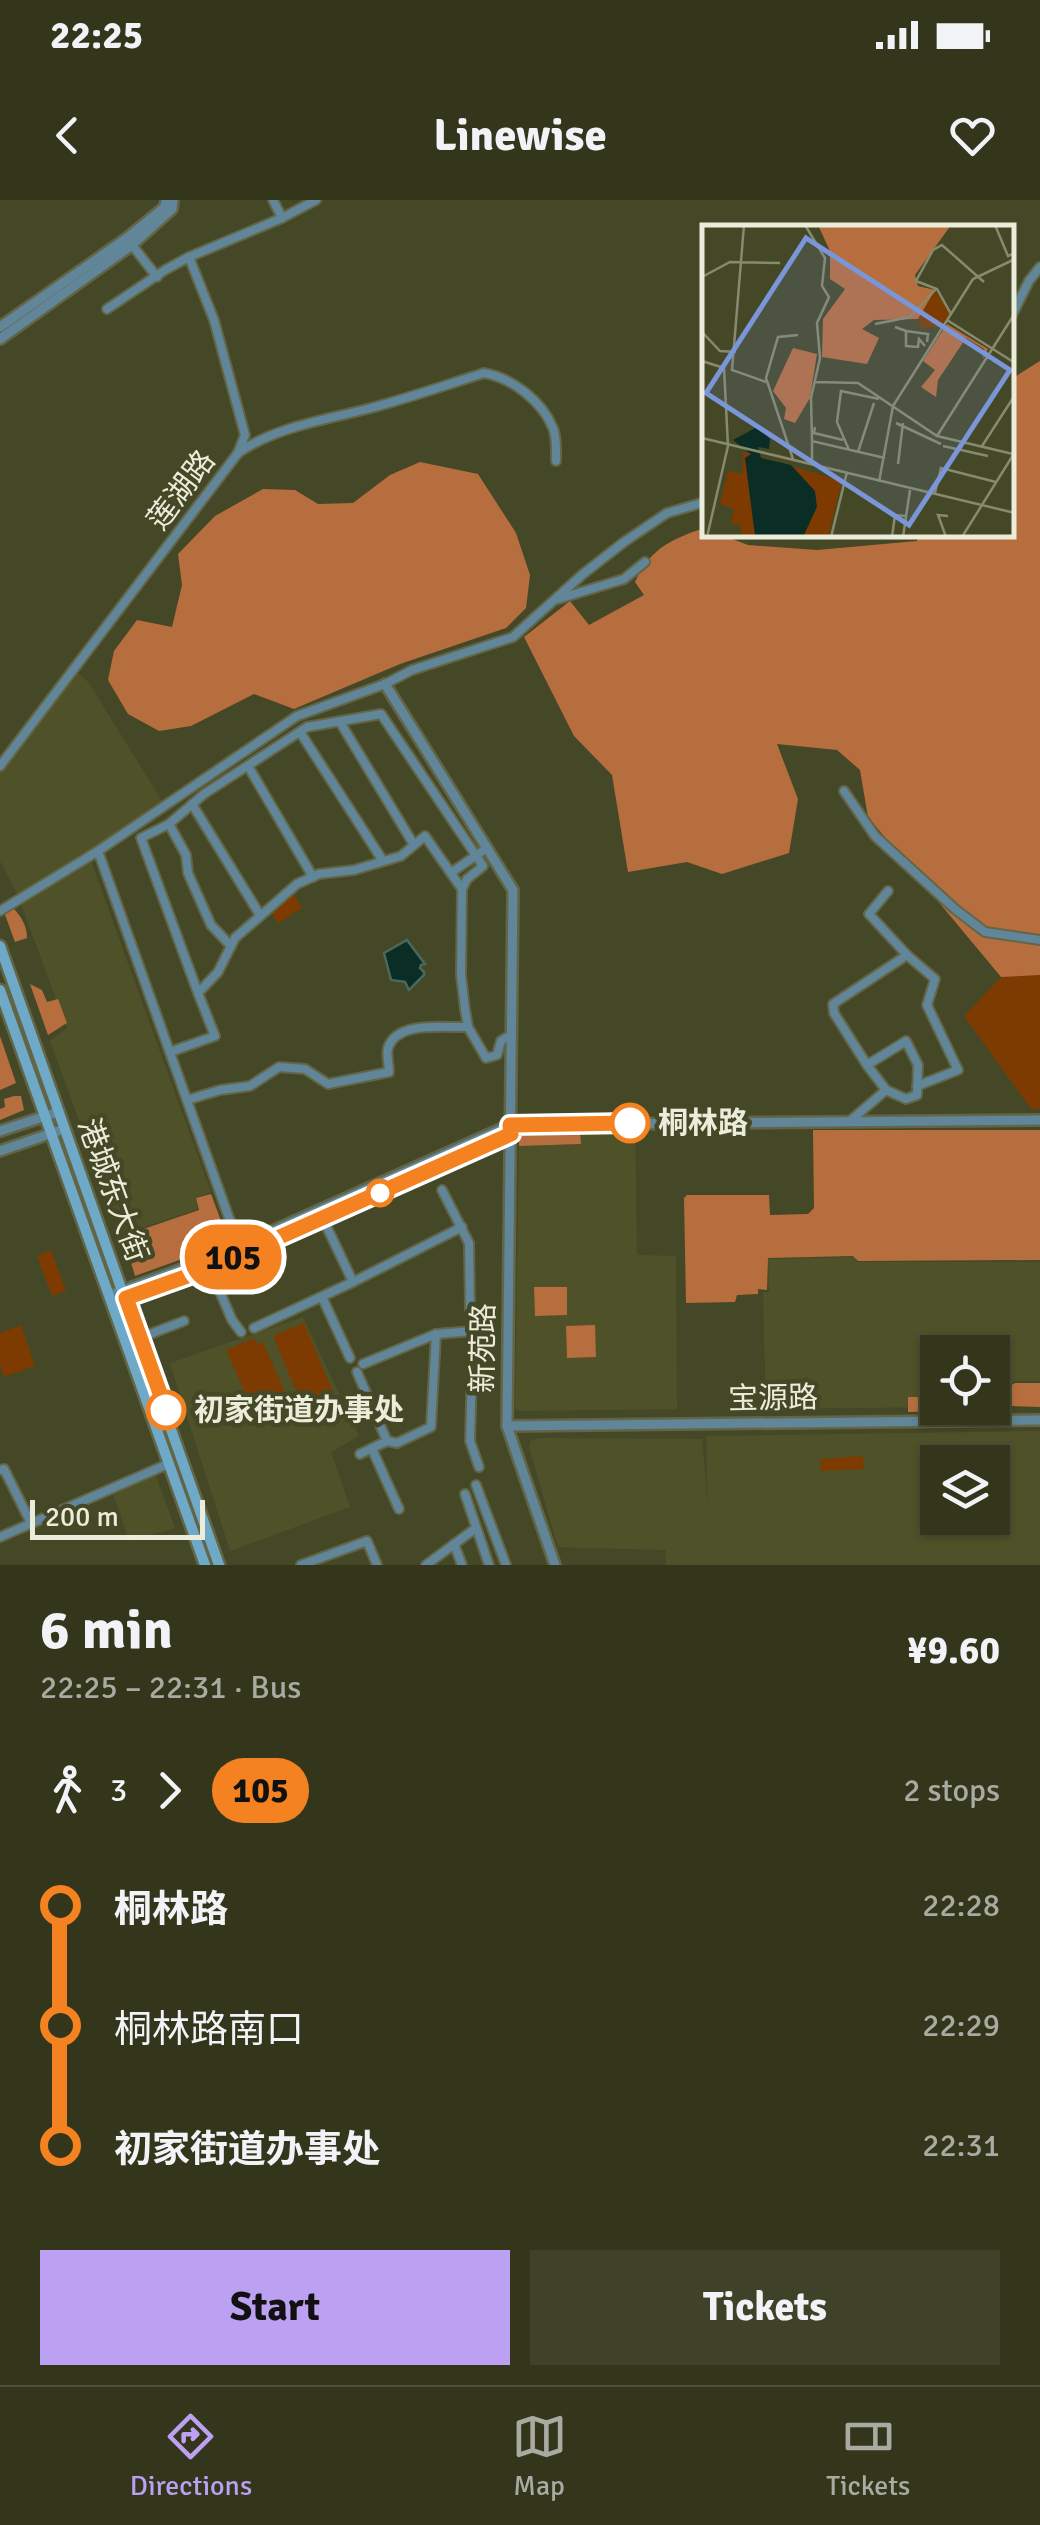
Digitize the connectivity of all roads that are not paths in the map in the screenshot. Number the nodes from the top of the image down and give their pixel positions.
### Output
1 (273, 200) edge
2 (316, 200) edge
3 (169, 204) edge
4 (282, 218) junction
5 (132, 245) junction
6 (189, 258) junction
7 (1040, 267) edge
8 (157, 277) junction
9 (108, 309) dead end
10 (1015, 309) edge
11 (0, 327) edge
12 (0, 339) edge
13 (238, 453) junction
14 (556, 462) dead end
15 (702, 503) edge
16 (645, 562) dead end
17 (554, 600) junction
18 (384, 684) junction
19 (340, 722) junction
20 (300, 732) junction
21 (0, 766) edge
22 (248, 766) junction
23 (844, 792) dead end
24 (192, 804) junction
25 (169, 824) junction
26 (414, 846) junction
27 (487, 848) junction
28 (98, 851) junction
29 (476, 855) junction
30 (383, 861) junction
31 (452, 872) junction
32 (313, 877) junction
33 (462, 889) junction
34 (888, 891) dead end
35 (0, 911) edge
36 (260, 915) junction
37 (1040, 940) edge
38 (0, 946) edge
39 (231, 946) junction
40 (907, 955) junction
41 (0, 990) edge
42 (198, 993) junction
43 (468, 1027) junction
44 (511, 1035) junction
45 (170, 1052) junction
46 (867, 1064) junction
47 (918, 1086) junction
48 (886, 1090) junction
49 (188, 1100) junction
50 (58, 1112) junction
51 (45, 1116) junction
52 (1040, 1120) edge
53 (850, 1122) junction
54 (64, 1129) junction
55 (510, 1129) junction
56 (0, 1131) edge
57 (50, 1134) junction
58 (0, 1151) edge
59 (442, 1190) dead end
60 (323, 1218) junction
61 (462, 1227) junction
62 (240, 1246) junction
63 (208, 1264) junction
64 (353, 1282) junction
65 (125, 1294) junction
66 (322, 1297) junction
67 (111, 1299) junction
68 (184, 1321) dead end
69 (254, 1328) dead end
70 (473, 1330) junction
71 (241, 1332) dead end
72 (436, 1334) junction
73 (140, 1338) junction
74 (350, 1358) dead end
75 (1040, 1420) edge
76 (507, 1426) junction
77 (388, 1441) junction
78 (372, 1449) junction
79 (360, 1454) dead end
80 (168, 1464) junction
81 (480, 1467) dead end
82 (0, 1470) edge
83 (476, 1486) dead end
84 (465, 1494) dead end
85 (399, 1509) dead end
86 (31, 1523) junction
87 (476, 1528) junction
88 (0, 1537) edge
89 (454, 1544) junction
90 (430, 1564) edge
91 (205, 1565) edge
92 (219, 1565) edge
93 (301, 1565) edge
94 (377, 1565) edge
95 (462, 1565) edge
96 (490, 1565) edge
97 (506, 1565) edge
98 (555, 1565) edge

1 - 4 street
2 - 4 street
3 - 5 street
3 - 11 street
4 - 6 street
5 - 8 street
5 - 12 street
6 - 8 street
6 - 13 street
7 - 10 street
8 - 9 street
13 - 14 street, 莲湖路
13 - 21 street, 莲湖路
15 - 17 street
16 - 17 street
17 - 18 street
18 - 27 street, 新苑路
18 - 28 street
19 - 20 street
19 - 26 street
19 - 29 street
20 - 22 street
20 - 30 street
22 - 24 street
22 - 32 street
23 - 37 street
24 - 25 street
24 - 36 street
25 - 39 street
25 - 42 street
26 - 30 street
26 - 31 street
27 - 29 street
27 - 44 street, 新苑路
28 - 35 street
28 - 45 street
29 - 31 street
29 - 33 street
30 - 32 street
31 - 33 street
32 - 36 street
33 - 43 street
34 - 40 street
36 - 39 street
38 - 50 main road, 港城东大街
39 - 42 street
40 - 46 street
40 - 47 street
41 - 51 main road, 港城东大街
42 - 45 street
43 - 44 street
43 - 49 street
44 - 55 street, 新苑路
45 - 49 street
46 - 47 street
46 - 48 street
47 - 48 street
48 - 53 street
49 - 62 street
50 - 51 street
50 - 54 main road, 港城东大街
51 - 56 street
51 - 57 main road, 港城东大街
52 - 53 street
53 - 55 street
54 - 57 street
54 - 65 main road, 港城东大街
55 - 60 street
55 - 62 street
55 - 76 street, 新苑路
57 - 58 street
57 - 67 main road, 港城东大街
59 - 61 street
60 - 63 street
60 - 64 street
61 - 64 street
61 - 70 street
62 - 63 street
63 - 65 street
63 - 71 street
64 - 66 street
65 - 67 street
65 - 73 main road, 港城东大街
66 - 69 street
66 - 74 street
67 - 80 main road, 港城东大街
68 - 73 street
70 - 72 street
70 - 81 street
72 - 77 street
72 - 77 street
73 - 92 main road, 港城东大街
75 - 76 street, 宝源路
76 - 98 street, 新苑路
77 - 78 street
78 - 79 street
78 - 85 street
80 - 86 street
80 - 91 main road, 港城东大街
82 - 86 street
83 - 97 street
84 - 87 street
86 - 88 street
87 - 89 street
87 - 96 street
89 - 90 street
89 - 95 street
93 - 94 street

